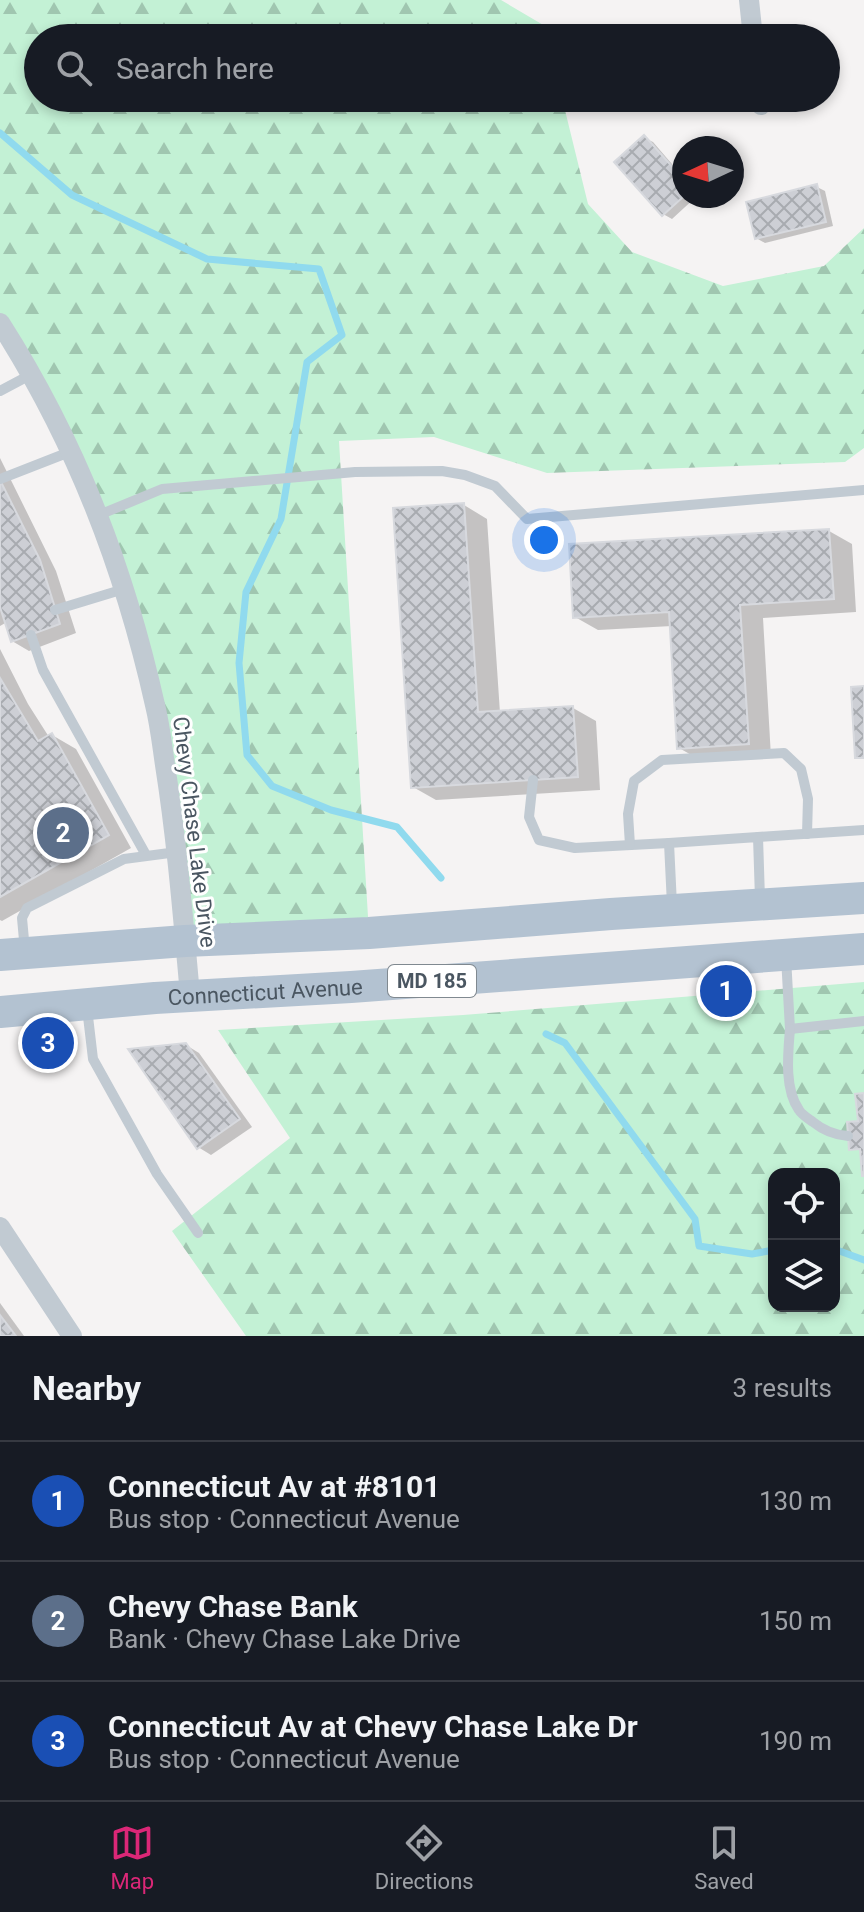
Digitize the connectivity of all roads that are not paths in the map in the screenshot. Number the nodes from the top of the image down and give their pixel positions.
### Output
1 (749, 0) edge
2 (752, 24) edge
3 (0, 323) edge
4 (32, 374) junction
5 (0, 391) edge
6 (72, 451) junction
7 (0, 479) edge
8 (864, 490) edge
9 (99, 515) junction
10 (124, 589) junction
11 (55, 610) dead end
12 (31, 635) dead end
13 (533, 780) dead end
14 (864, 830) edge
15 (807, 834) junction
16 (758, 837) junction
17 (669, 843) junction
18 (630, 845) junction
19 (177, 852) junction
20 (146, 855) junction
21 (864, 898) edge
22 (761, 905) junction
23 (672, 910) junction
24 (185, 941) junction
25 (864, 949) edge
26 (12, 954) edge
27 (786, 955) junction
28 (190, 995) junction
29 (86, 1004) junction
30 (0, 1012) edge
31 (864, 1021) edge
32 (790, 1029) junction
33 (848, 1136) dead end
34 (0, 1227) edge
35 (198, 1233) dead end
36 (72, 1336) edge

1 - 2 street
3 - 4 street, Chevy Chase Lake Drive
4 - 5 lane
4 - 6 street, Chevy Chase Lake Drive
6 - 7 lane
6 - 9 street, Chevy Chase Lake Drive
8 - 9 lane
9 - 10 street, Chevy Chase Lake Drive
10 - 11 lane
10 - 19 street, Chevy Chase Lake Drive
12 - 20 lane
13 - 18 lane
14 - 15 lane
15 - 16 lane
15 - 18 lane
16 - 17 lane
16 - 22 lane
17 - 18 lane
17 - 23 lane
19 - 20 lane
19 - 24 street, Chevy Chase Lake Drive
20 - 26 lane
21 - 22 main road
22 - 23 main road
23 - 24 main road
24 - 26 main road
24 - 28 street, Chevy Chase Lake Drive
25 - 27 main road, Connecticut Avenue / MD 185
27 - 28 main road, Connecticut Avenue / MD 185
27 - 32 lane
28 - 29 main road, Connecticut Avenue / MD 185
29 - 30 main road, Connecticut Avenue / MD 185
29 - 35 lane
31 - 32 lane
32 - 33 lane
34 - 36 street

